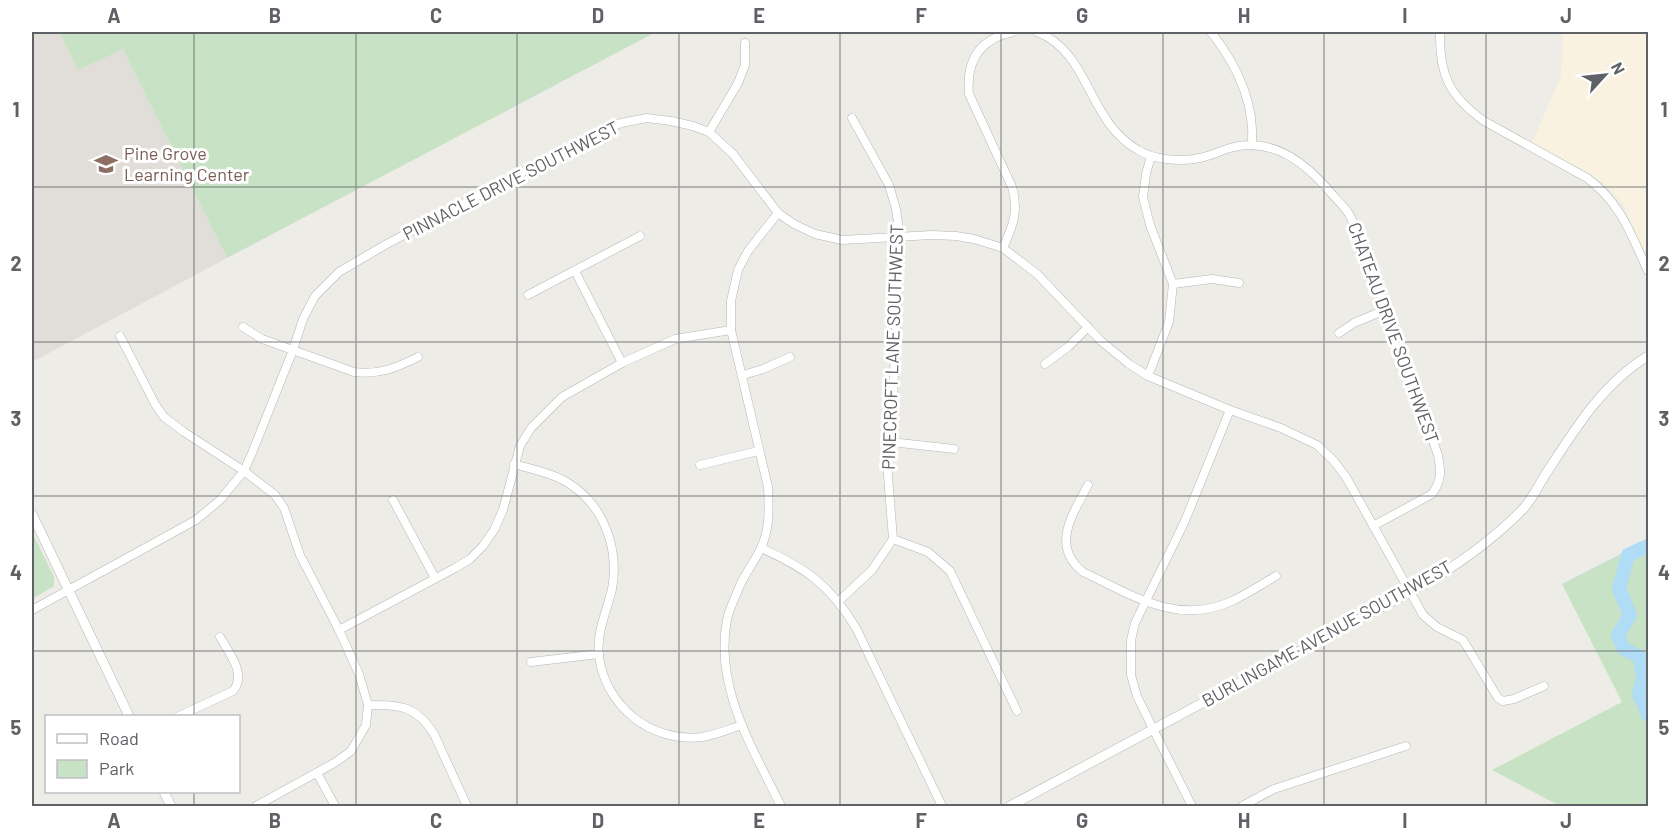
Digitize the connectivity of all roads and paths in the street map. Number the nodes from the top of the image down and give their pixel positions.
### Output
1 (1013, 32) edge
2 (1037, 32) edge
3 (1211, 32) edge
4 (1440, 32) edge
5 (745, 43) dead end
6 (852, 118) dead end
7 (709, 132) junction
8 (1252, 145) junction
9 (1151, 156) junction
10 (778, 213) junction
11 (640, 236) dead end
12 (900, 237) junction
13 (1003, 248) junction
14 (575, 270) junction
15 (1648, 272) edge
16 (1239, 283) dead end
17 (1173, 284) junction
18 (528, 295) dead end
19 (1385, 310) junction
20 (243, 327) dead end
21 (1088, 327) junction
22 (731, 330) junction
23 (1339, 333) dead end
24 (120, 336) dead end
25 (293, 350) junction
26 (1648, 356) edge
27 (418, 357) dead end
28 (790, 357) dead end
29 (622, 363) junction
30 (1045, 364) dead end
31 (743, 375) junction
32 (1148, 376) junction
33 (1230, 410) junction
34 (891, 442) junction
35 (954, 448) dead end
36 (758, 451) junction
37 (514, 464) junction
38 (700, 465) dead end
39 (244, 471) junction
40 (1088, 485) dead end
41 (393, 500) dead end
42 (32, 514) edge
43 (1373, 526) junction
44 (893, 538) junction
45 (761, 548) junction
46 (1276, 576) dead end
47 (435, 578) junction
48 (68, 590) junction
49 (1409, 593) junction
50 (839, 601) junction
51 (1146, 603) junction
52 (32, 610) edge
53 (339, 630) junction
54 (220, 636) dead end
55 (599, 654) junction
56 (531, 662) dead end
57 (1544, 686) dead end
58 (368, 705) junction
59 (1017, 711) dead end
60 (128, 715) edge
61 (183, 715) edge
62 (742, 725) junction
63 (1153, 729) junction
64 (1406, 746) dead end
65 (317, 773) junction
66 (164, 793) edge
67 (171, 807) edge
68 (256, 807) edge
69 (335, 807) edge
70 (467, 807) edge
71 (781, 807) edge
72 (942, 807) edge
73 (1010, 807) edge
74 (1192, 807) edge
75 (1242, 807) edge

1 - 13 street
2 - 9 street, CHATEAU DRIVE SOUTHWEST
3 - 8 street
4 - 15 street
5 - 7 street
6 - 12 street, PINECROFT LANE SOUTHWEST
7 - 10 street, PINNACLE DRIVE SOUTHWEST
7 - 25 street, PINNACLE DRIVE SOUTHWEST
8 - 9 street, CHATEAU DRIVE SOUTHWEST
8 - 19 street, CHATEAU DRIVE SOUTHWEST
9 - 17 street
10 - 12 street, PINNACLE DRIVE SOUTHWEST
10 - 22 street
11 - 14 street
12 - 13 street, PINNACLE DRIVE SOUTHWEST
12 - 34 street, PINECROFT LANE SOUTHWEST
13 - 21 street, PINNACLE DRIVE SOUTHWEST
14 - 18 street
14 - 29 street
16 - 17 street
17 - 32 street
19 - 23 street
19 - 43 street, CHATEAU DRIVE SOUTHWEST
20 - 25 street
21 - 30 street
21 - 32 street, PINNACLE DRIVE SOUTHWEST
22 - 29 street
22 - 31 street
24 - 39 street
25 - 27 street
25 - 39 street, PINNACLE DRIVE SOUTHWEST
26 - 49 street, BURLINGAME AVENUE SOUTHWEST
28 - 31 street
29 - 37 street
31 - 36 street
32 - 33 street, PINNACLE DRIVE SOUTHWEST
33 - 43 street, PINNACLE DRIVE SOUTHWEST
33 - 51 street
34 - 35 street
34 - 44 street, PINECROFT LANE SOUTHWEST
36 - 38 street
36 - 45 street
37 - 47 street
37 - 55 street
39 - 48 street, PINNACLE DRIVE SOUTHWEST
39 - 53 street
40 - 51 street
41 - 47 street
42 - 48 street
43 - 49 street, PINNACLE DRIVE SOUTHWEST
44 - 50 street
44 - 59 street
45 - 50 street
45 - 62 street
46 - 51 street
47 - 53 street
48 - 52 street, PINNACLE DRIVE SOUTHWEST
48 - 60 street
49 - 57 street, PINNACLE DRIVE SOUTHWEST
49 - 63 street, BURLINGAME AVENUE SOUTHWEST
50 - 72 street
51 - 63 street
53 - 58 street
54 - 61 street
55 - 56 street
55 - 62 street
58 - 65 street
58 - 70 street
62 - 71 street
63 - 73 street, BURLINGAME AVENUE SOUTHWEST
63 - 74 street
64 - 75 street
65 - 68 street
65 - 69 street
66 - 67 street

